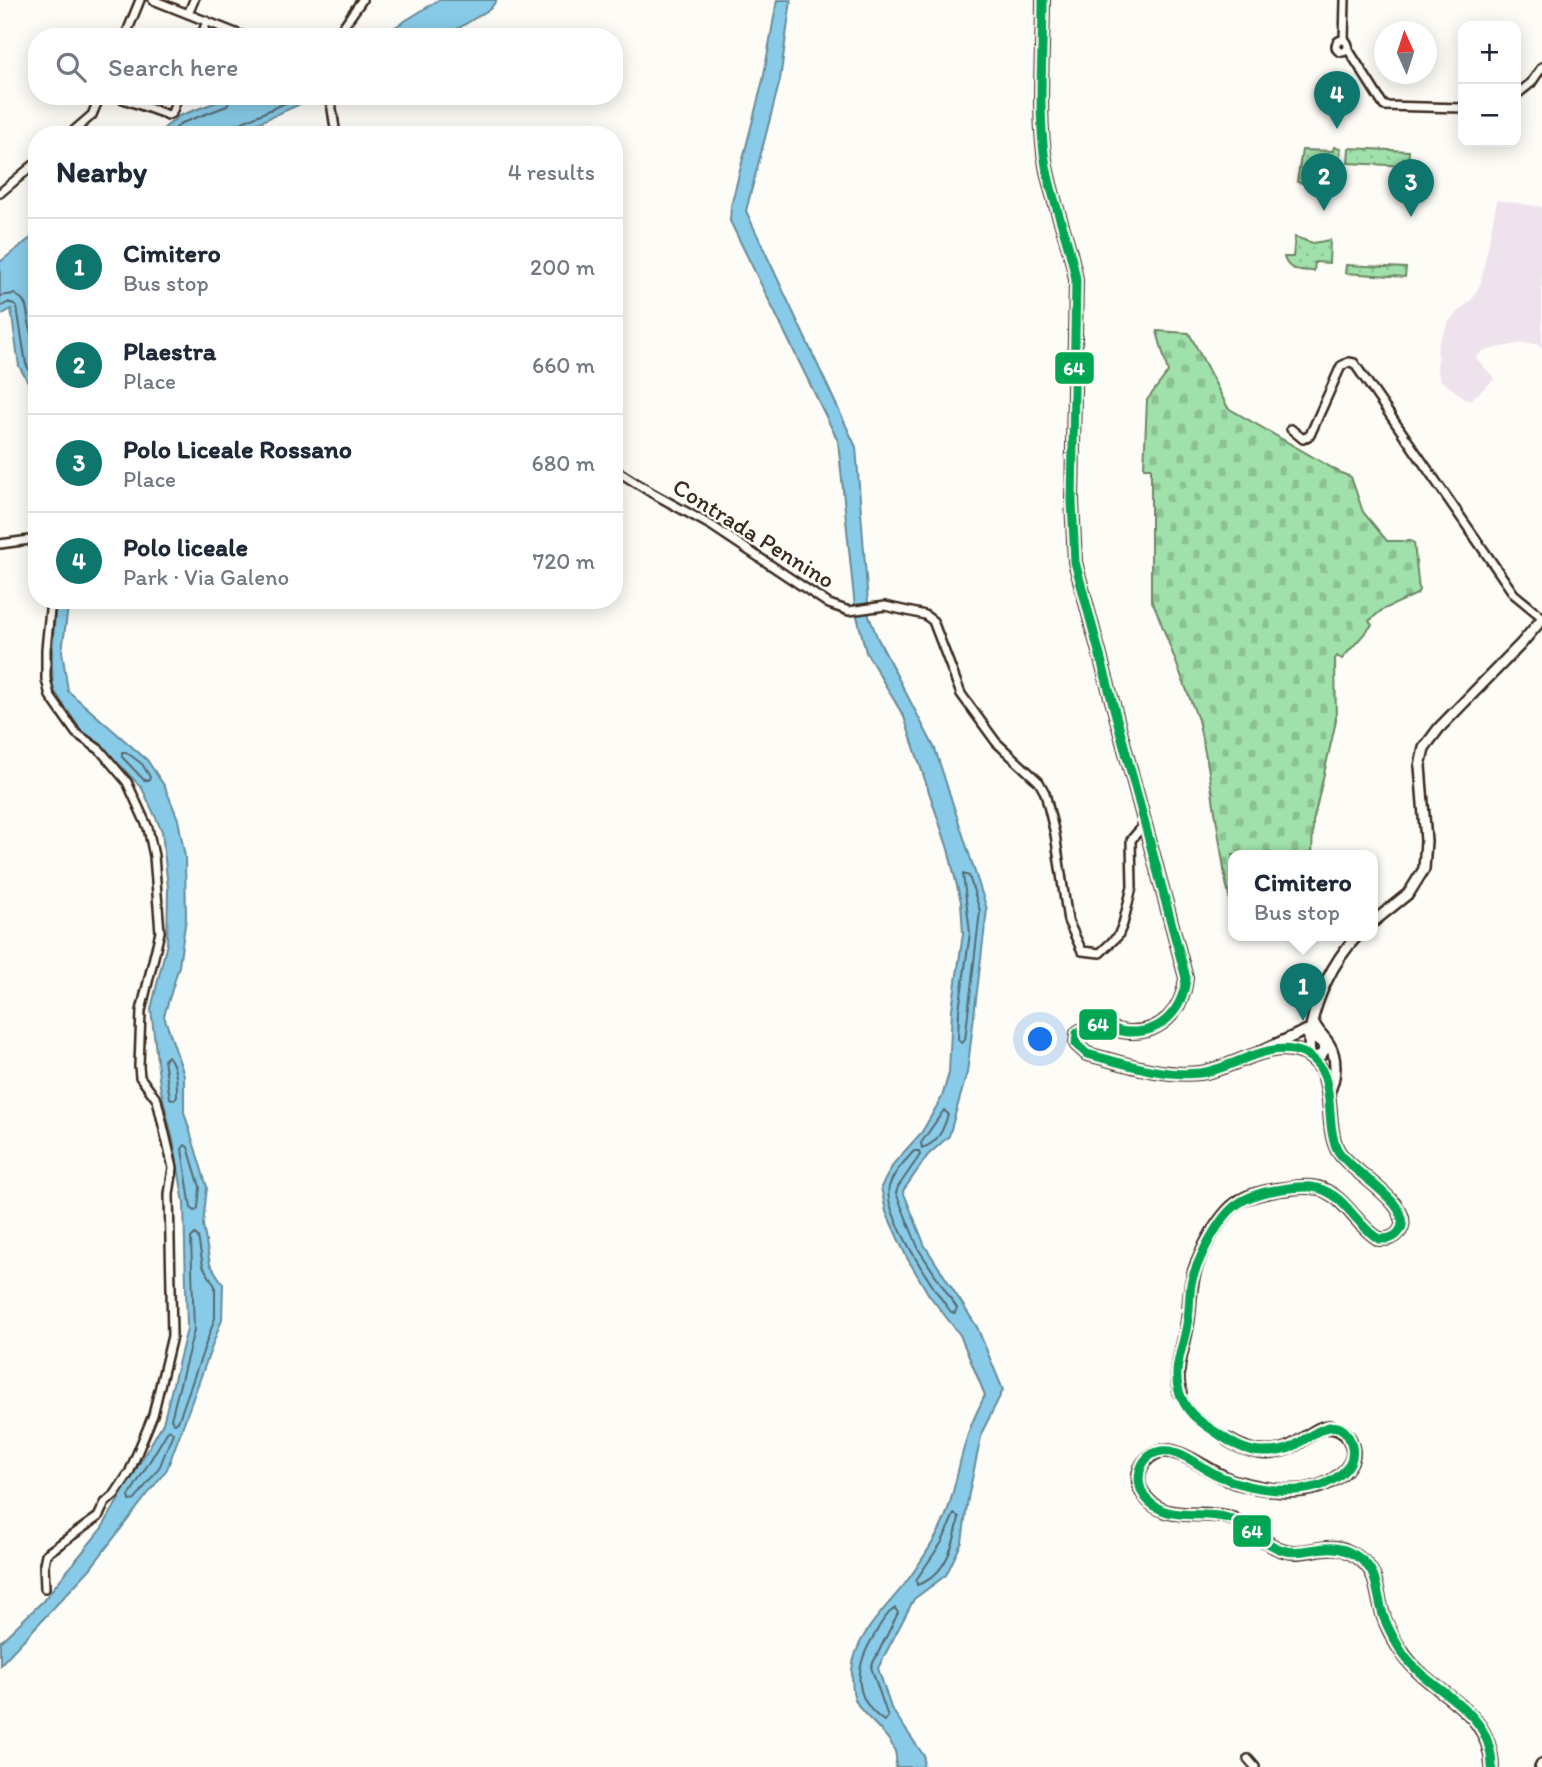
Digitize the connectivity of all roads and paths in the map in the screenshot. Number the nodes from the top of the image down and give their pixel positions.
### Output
1 (140, 0) edge
2 (153, 0) edge
3 (194, 0) edge
4 (362, 0) edge
5 (1043, 0) edge
6 (1345, 0) edge
7 (188, 14) junction
8 (206, 21) junction
9 (129, 28) edge
10 (204, 28) edge
11 (224, 28) edge
12 (342, 28) edge
13 (1542, 67) edge
14 (1521, 91) edge
15 (96, 105) edge
16 (140, 105) edge
17 (175, 105) edge
18 (331, 105) edge
19 (1458, 108) edge
20 (79, 126) edge
21 (334, 126) edge
22 (28, 170) edge
23 (0, 193) edge
24 (1291, 429) dead end
25 (623, 475) edge
26 (28, 540) edge
27 (0, 544) edge
28 (50, 609) edge
29 (1542, 618) edge
30 (1142, 827) dead end
31 (1378, 918) edge
32 (1354, 941) edge
33 (1312, 1019) junction
34 (1306, 1035) junction
35 (1326, 1044) junction
36 (1257, 1054) junction
37 (1310, 1058) junction
38 (1328, 1094) junction
39 (1180, 1393) tunnel mouth
40 (1228, 1440) tunnel mouth
41 (45, 1588) dead end
42 (1248, 1759) dead end
43 (1255, 1767) edge
44 (1492, 1767) edge

1 - 9 street
2 - 7 street
3 - 7 street
4 - 12 street
5 - 36 main road
6 - 19 street
7 - 8 street
8 - 10 street
8 - 11 street
13 - 14 street
15 - 20 street
16 - 17 street
18 - 21 street
22 - 23 street
24 - 29 street
25 - 30 street, Contrada Pennino
26 - 27 street
28 - 41 street
29 - 31 street
32 - 33 street
33 - 34 street
33 - 35 street
34 - 35 street
34 - 36 street
34 - 37 street
35 - 37 street
35 - 38 street
36 - 37 main road
37 - 38 main road
38 - 39 main road
40 - 44 main road
42 - 43 street

